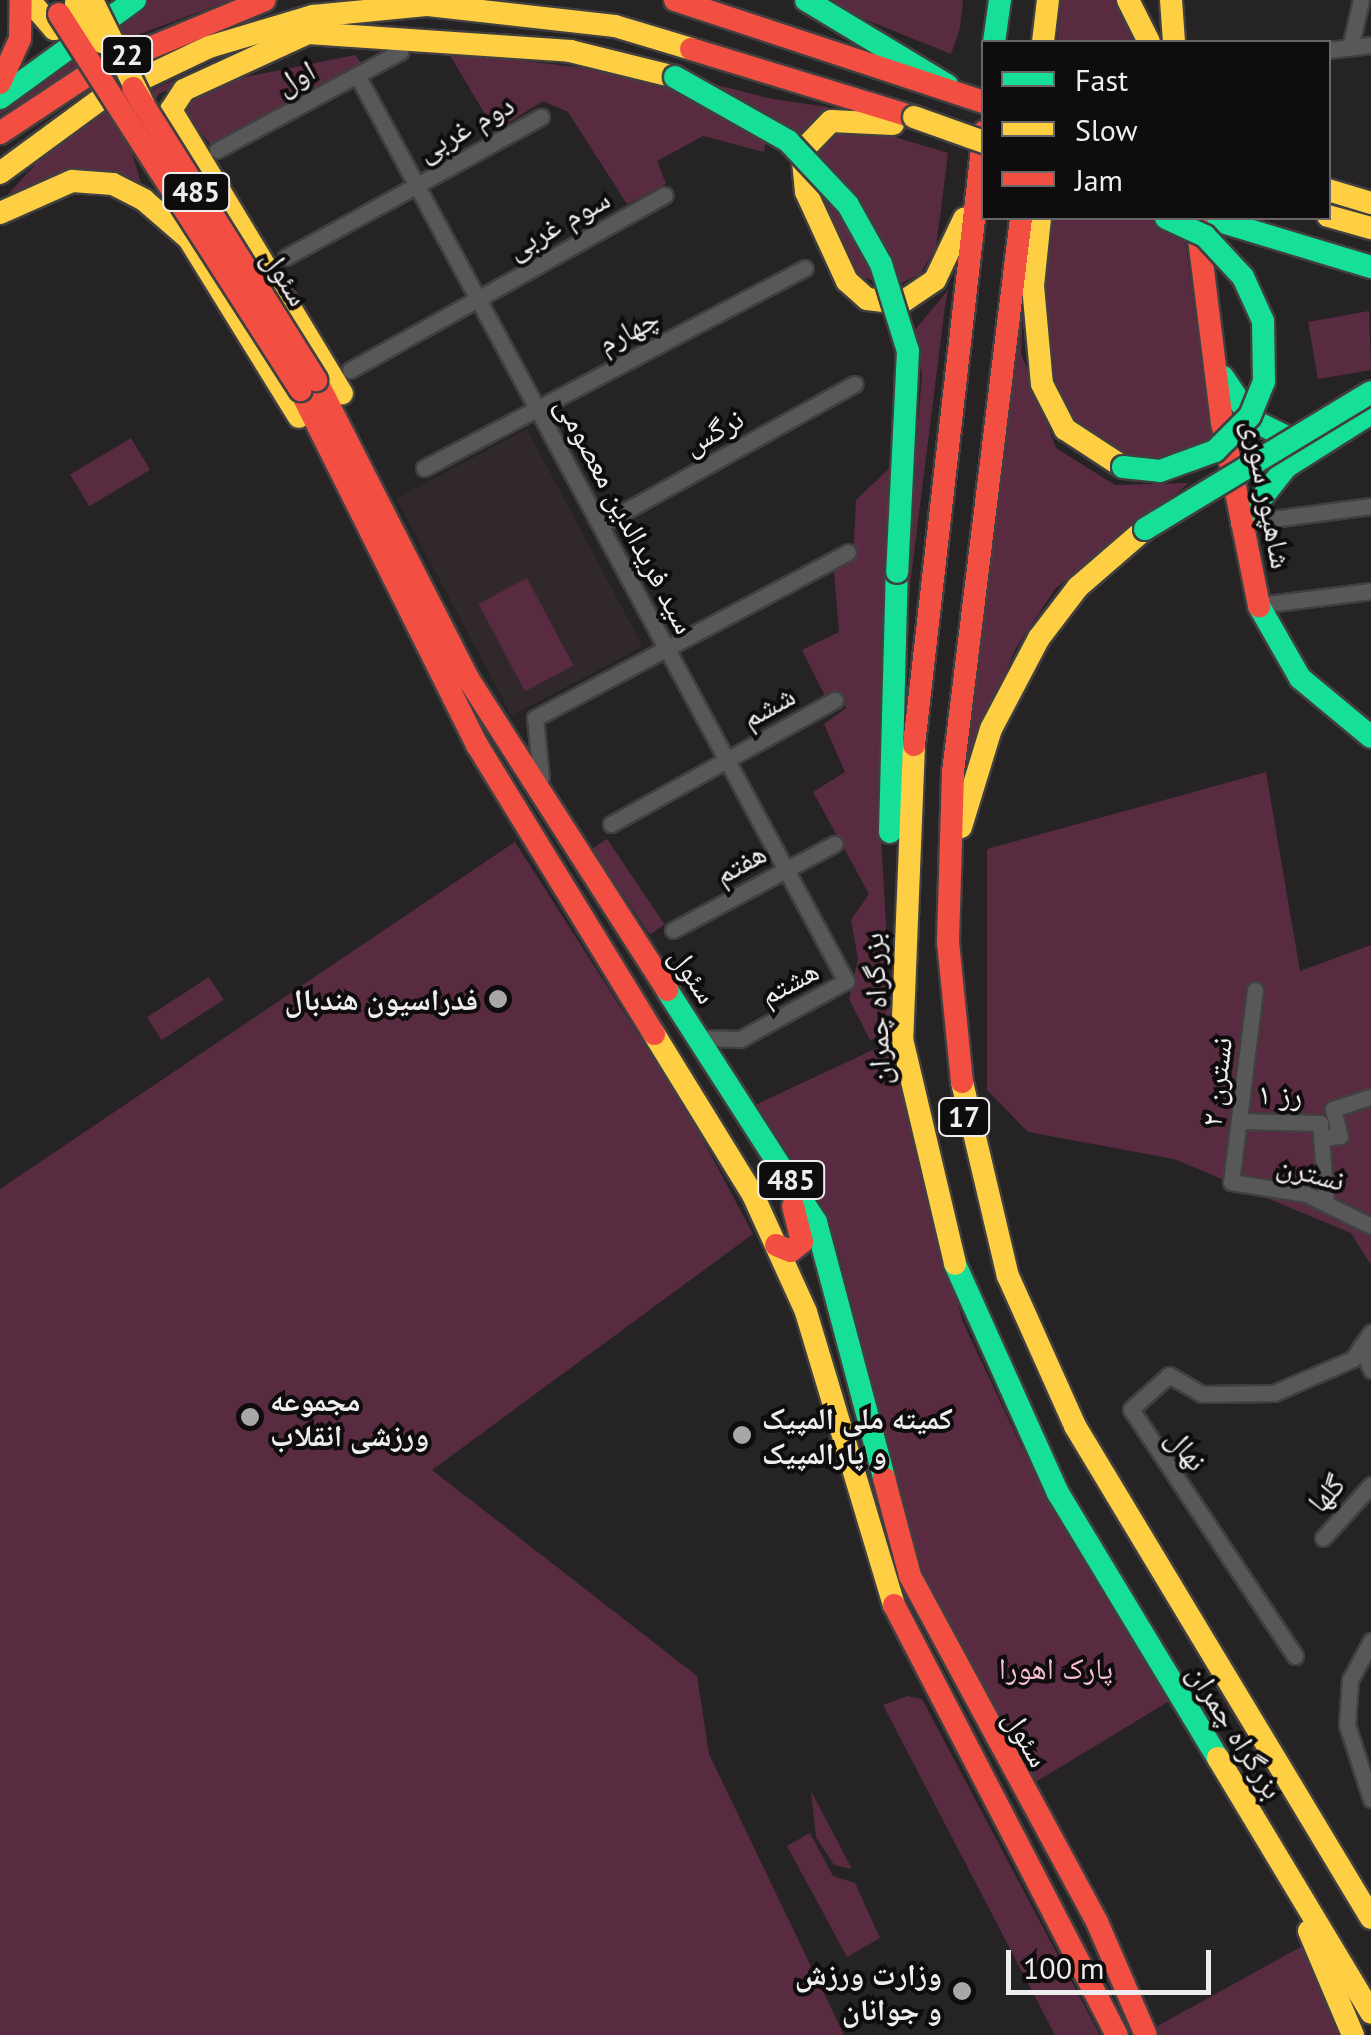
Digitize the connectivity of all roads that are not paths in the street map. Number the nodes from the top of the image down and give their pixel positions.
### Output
1 (21, 0) edge
2 (29, 0) edge
3 (135, 0) edge
4 (265, 0) edge
5 (676, 0) edge
6 (806, 0) edge
7 (1000, 0) edge
8 (1048, 0) edge
9 (1128, 0) edge
10 (1171, 0) edge
11 (1362, 0) edge
12 (74, 3) edge
13 (400, 7) junction
14 (308, 33) junction
15 (994, 40) edge
16 (1043, 40) edge
17 (1147, 40) edge
18 (1174, 40) edge
19 (1371, 46) edge
20 (209, 47) junction
21 (1350, 48) junction
22 (1331, 50) edge
23 (400, 52) dead end
24 (357, 75) junction
25 (0, 82) edge
26 (956, 92) junction
27 (0, 98) edge
28 (981, 101) edge
29 (541, 116) dead end
30 (0, 133) edge
31 (977, 136) edge
32 (217, 150) dead end
33 (0, 173) edge
34 (416, 185) junction
35 (976, 190) junction
36 (1331, 191) edge
37 (665, 195) dead end
38 (220, 199) junction
39 (1371, 203) edge
40 (0, 213) edge
41 (1331, 217) edge
42 (1021, 220) edge
43 (1040, 220) edge
44 (1170, 220) edge
45 (1196, 220) edge
46 (1216, 220) edge
47 (1371, 228) edge
48 (189, 239) junction
49 (286, 257) dead end
50 (1371, 267) edge
51 (805, 268) dead end
52 (478, 299) junction
53 (350, 370) dead end
54 (854, 384) dead end
55 (308, 385) junction
56 (1371, 392) edge
57 (537, 409) junction
58 (1371, 413) edge
59 (1233, 416) junction
60 (1324, 441) junction
61 (1227, 448) junction
62 (424, 468) dead end
63 (1371, 506) edge
64 (1242, 523) junction
65 (600, 525) junction
66 (848, 552) dead end
67 (1371, 591) edge
68 (1258, 605) junction
69 (666, 648) junction
70 (469, 680) junction
71 (445, 686) junction
72 (835, 700) dead end
73 (1371, 737) edge
74 (727, 760) junction
75 (550, 804) junction
76 (611, 824) dead end
77 (834, 844) dead end
78 (786, 870) junction
79 (947, 871) junction
80 (902, 887) junction
81 (674, 930) dead end
82 (846, 982) joint
83 (1256, 990) dead end
84 (699, 1038) junction
85 (1370, 1097) edge
86 (1239, 1121) junction
87 (1321, 1131) junction
88 (769, 1148) junction
89 (1231, 1182) joint
90 (1326, 1201) junction
91 (1371, 1226) edge
92 (776, 1245) junction
93 (1371, 1332) edge
94 (1361, 1346) junction
95 (1371, 1370) edge
96 (1371, 1485) edge
97 (1323, 1538) dead end
98 (1371, 1642) edge
99 (1295, 1656) dead end
100 (1371, 1798) edge
101 (1288, 1873) junction
102 (1371, 1918) edge
103 (1371, 2013) edge
104 (1118, 2035) edge
105 (1146, 2035) edge
106 (1353, 2035) edge

1 - 25 main road
2 - 12 main road
3 - 27 main road
4 - 30 main road, 22
5 - 26 main road
6 - 26 main road
7 - 15 main road
8 - 16 main road
9 - 17 main road
10 - 18 main road
11 - 21 street
12 - 55 main road, سئول / 485, bridge
12 - 55 main road, سئول / 485, bridge
13 - 14 main road
13 - 20 main road, 22
13 - 31 main road, 22, bridge
14 - 20 main road
14 - 38 main road
14 - 80 main road, bridge
19 - 21 street
20 - 33 main road, 22
21 - 22 street
23 - 24 street, اول
24 - 32 street, اول
24 - 34 street, سید فریدالدین معصومی
26 - 28 main road
29 - 34 street, دوم غربی
31 - 35 main road, بزرگراه چمران / 17
31 - 35 main road
34 - 49 street, دوم غربی
34 - 52 street, سید فریدالدین معصومی
35 - 80 main road, بزرگراه چمران / 17
36 - 39 main road
37 - 52 street, سوم غربی
38 - 48 main road
38 - 70 main road
40 - 48 main road
41 - 47 main road
42 - 79 main road, بزرگراه چمران / 17
43 - 44 main road, bridge
45 - 59 main road
46 - 50 main road
48 - 71 main road
51 - 57 street, چهارم
52 - 53 street, سوم غربی
52 - 57 street, سید فریدالدین معصومی
54 - 65 street, نرگس
55 - 70 main road, سئول / 485
55 - 71 main road, سئول / 485
56 - 79 main road, bridge
57 - 62 street, چهارم
57 - 65 street, سید فریدالدین معصومی
58 - 60 main road
59 - 60 main road
59 - 61 main road, شاهپور سوری
60 - 61 main road
60 - 64 main road
61 - 64 main road, شاهپور سوری
63 - 64 street
64 - 68 main road, شاهپور سوری
65 - 69 street, سید فریدالدین معصومی
66 - 69 street
67 - 68 street
68 - 73 main road, شاهپور سوری
69 - 74 street, سید فریدالدین معصومی
69 - 75 street
70 - 75 main road, سئول / 485
71 - 92 main road, سئول / 485
72 - 74 street, ششم
74 - 76 street, ششم
74 - 78 street, سید فریدالدین معصومی
75 - 84 main road, سئول / 485
77 - 78 street, هفتم
78 - 81 street, هفتم
78 - 82 street, سید فریدالدین معصومی
79 - 102 main road, بزرگراه چمران / 17
80 - 101 main road, بزرگراه چمران / 17
82 - 84 street, هشتم
83 - 86 street, نسترن ۲
84 - 88 main road, سئول / 485
85 - 87 street
86 - 87 street, رز ۱
86 - 89 street, نسترن ۲
87 - 90 street
88 - 92 main road
88 - 105 main road, سئول / 485
89 - 90 street, نسترن
90 - 91 street, نسترن
92 - 104 main road, سئول / 485
93 - 94 street, نهال
94 - 95 street
94 - 99 street, نهال
96 - 97 street, گلها
98 - 100 street
101 - 103 main road, بزرگراه چمران / 17
101 - 106 main road

